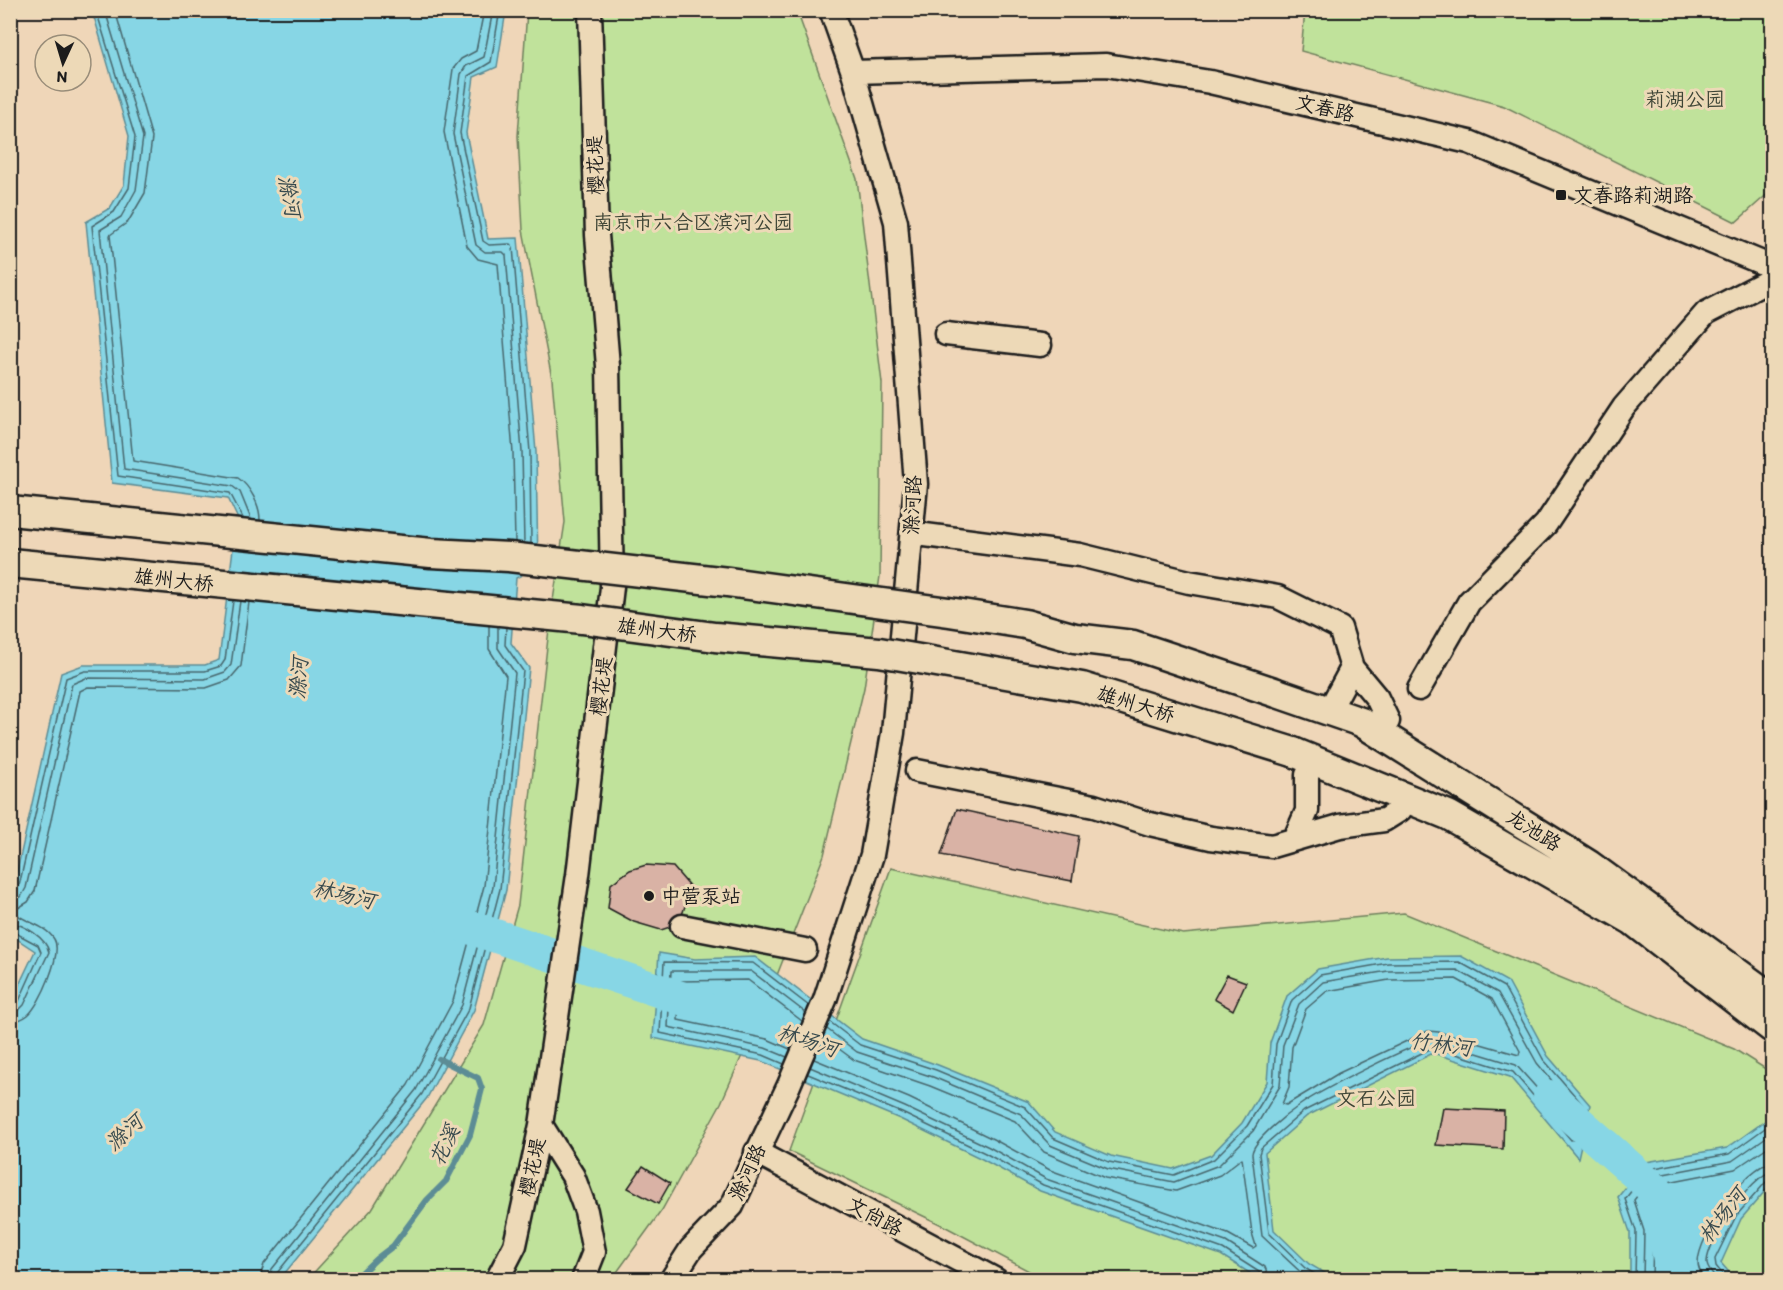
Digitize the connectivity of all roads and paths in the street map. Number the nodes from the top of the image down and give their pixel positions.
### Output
1 (590, 10) edge
2 (831, 10) edge
3 (854, 72) junction
4 (1773, 267) edge
5 (1773, 279) edge
6 (946, 334) dead end
7 (1040, 345) dead end
8 (10, 511) edge
9 (925, 536) dead end
10 (10, 563) edge
11 (1352, 668) junction
12 (1419, 689) dead end
13 (1331, 707) dead end
14 (1388, 721) dead end
15 (1300, 763) junction
16 (917, 771) dead end
17 (1400, 810) dead end
18 (1296, 838) junction
19 (682, 926) dead end
20 (805, 950) dead end
21 (1773, 998) edge
22 (1773, 1028) edge
23 (541, 1125) junction
24 (756, 1152) junction
25 (497, 1280) edge
26 (583, 1280) edge
27 (671, 1280) edge
28 (996, 1280) edge

1 - 23 street, 樱花堤
2 - 3 street, 滁河路
3 - 4 street, 文春路
3 - 24 street, 滁河路
5 - 12 street
6 - 7 street
8 - 21 main road, 龙池路, bridge
9 - 11 street
10 - 15 main road, 雄州大桥, bridge
11 - 13 street
11 - 14 street
15 - 18 street
15 - 22 main road, 龙池路
16 - 18 street
17 - 18 street
19 - 20 street
23 - 25 street, 樱花堤
23 - 26 street
24 - 27 street, 滁河路
24 - 28 street, 文尚路

